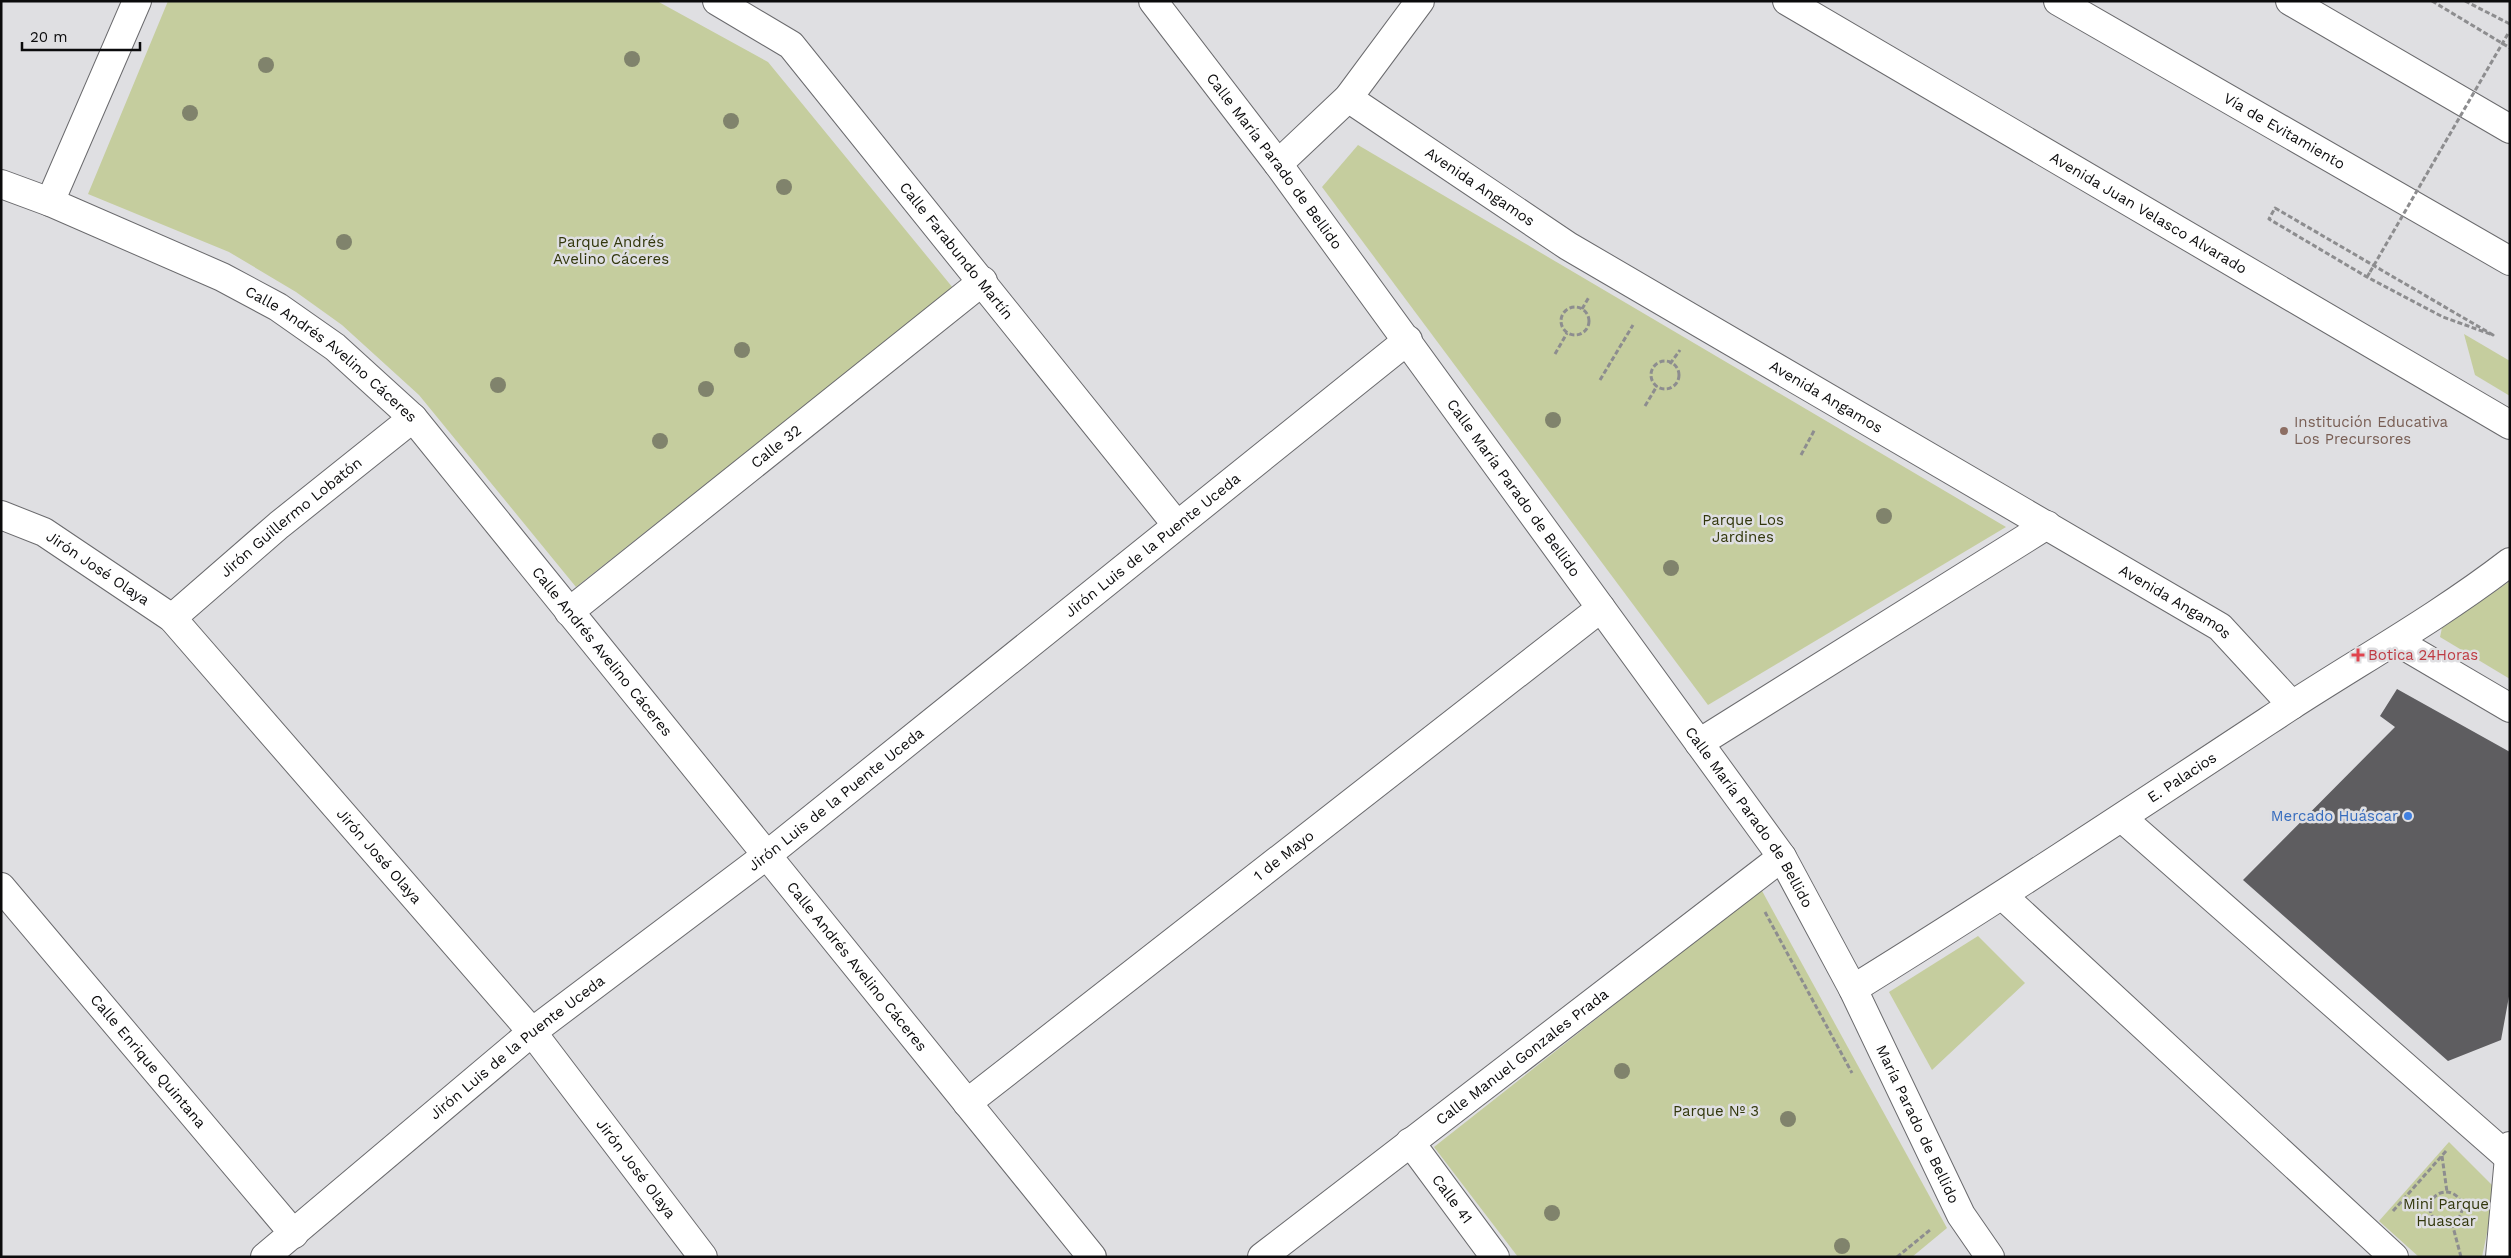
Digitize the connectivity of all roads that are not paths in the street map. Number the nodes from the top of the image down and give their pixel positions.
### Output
1 (137, 1) edge
2 (718, 1) edge
3 (1152, 1) edge
4 (1420, 1) edge
5 (1787, 1) edge
6 (2058, 1) edge
7 (2290, 1) edge
8 (1348, 98) junction
9 (2510, 129) edge
10 (1278, 164) junction
11 (1, 184) edge
12 (50, 202) junction
13 (2510, 261) edge
14 (983, 281) junction
15 (1408, 340) junction
16 (413, 418) junction
17 (2510, 425) edge
18 (1, 515) edge
19 (1176, 524) junction
20 (2047, 526) junction
21 (2510, 562) edge
22 (1602, 608) junction
23 (570, 612) junction
24 (172, 618) junction
25 (2396, 642) junction
26 (2292, 705) junction
27 (2510, 708) edge
28 (1699, 743) junction
29 (2122, 818) junction
30 (766, 855) junction
31 (1782, 857) junction
32 (1, 887) edge
33 (2003, 896) junction
34 (1853, 989) junction
35 (532, 1032) junction
36 (967, 1103) junction
37 (1410, 1142) junction
38 (2509, 1152) edge
39 (294, 1234) junction
40 (265, 1257) edge
41 (703, 1257) edge
42 (1092, 1257) edge
43 (1262, 1257) edge
44 (1495, 1257) edge
45 (1990, 1257) edge
46 (2394, 1257) edge
47 (2500, 1257) edge

1 - 12 main road
2 - 14 main road, Calle Farabundo Martín
3 - 10 main road, Calle María Parado de Bellido
4 - 8 main road
5 - 17 main road, Avenida Juan Velasco Alvarado
6 - 13 main road, Vía de Evitamiento
7 - 9 main road
8 - 10 main road
8 - 20 main road, Avenida Angamos
10 - 15 main road, Calle María Parado de Bellido
11 - 12 main road, Calle Andrés Avelino Cáceres
12 - 16 main road, Calle Andrés Avelino Cáceres
14 - 19 main road, Calle Farabundo Martín
14 - 23 main road, Calle 32
15 - 19 main road, Jirón Luis de la Puente Uceda
15 - 22 main road, Calle María Parado de Bellido
16 - 23 main road, Calle Andrés Avelino Cáceres
16 - 24 main road, Jirón Guillermo Lobatón
18 - 24 main road, Jirón José Olaya
19 - 30 main road, Jirón Luis de la Puente Uceda
20 - 26 main road, Avenida Angamos
20 - 28 main road
21 - 25 main road, E. Palacios
22 - 28 main road, Calle María Parado de Bellido
22 - 36 main road, 1 de Mayo
23 - 30 main road, Calle Andrés Avelino Cáceres
24 - 35 main road, Jirón José Olaya
25 - 26 main road, E. Palacios
25 - 27 main road
26 - 29 main road, E. Palacios
28 - 31 main road, Calle María Parado de Bellido
29 - 33 main road, E. Palacios
29 - 38 main road
30 - 35 main road, Jirón Luis de la Puente Uceda
30 - 36 main road, Calle Andrés Avelino Cáceres
31 - 34 main road, Calle María Parado de Bellido
31 - 37 main road, Calle Manuel Gonzales Prada
32 - 39 main road, Calle Enrique Quintana
33 - 34 main road, E. Palacios
33 - 46 main road
34 - 45 main road, María Parado de Bellido
35 - 39 main road, Jirón Luis de la Puente Uceda
35 - 41 main road, Jirón José Olaya
36 - 42 main road, Calle Andrés Avelino Cáceres
37 - 43 main road, Calle Manuel Gonzales Prada
37 - 44 main road, Calle 41
38 - 47 main road
39 - 40 main road, Jirón Luis de la Puente Uceda

